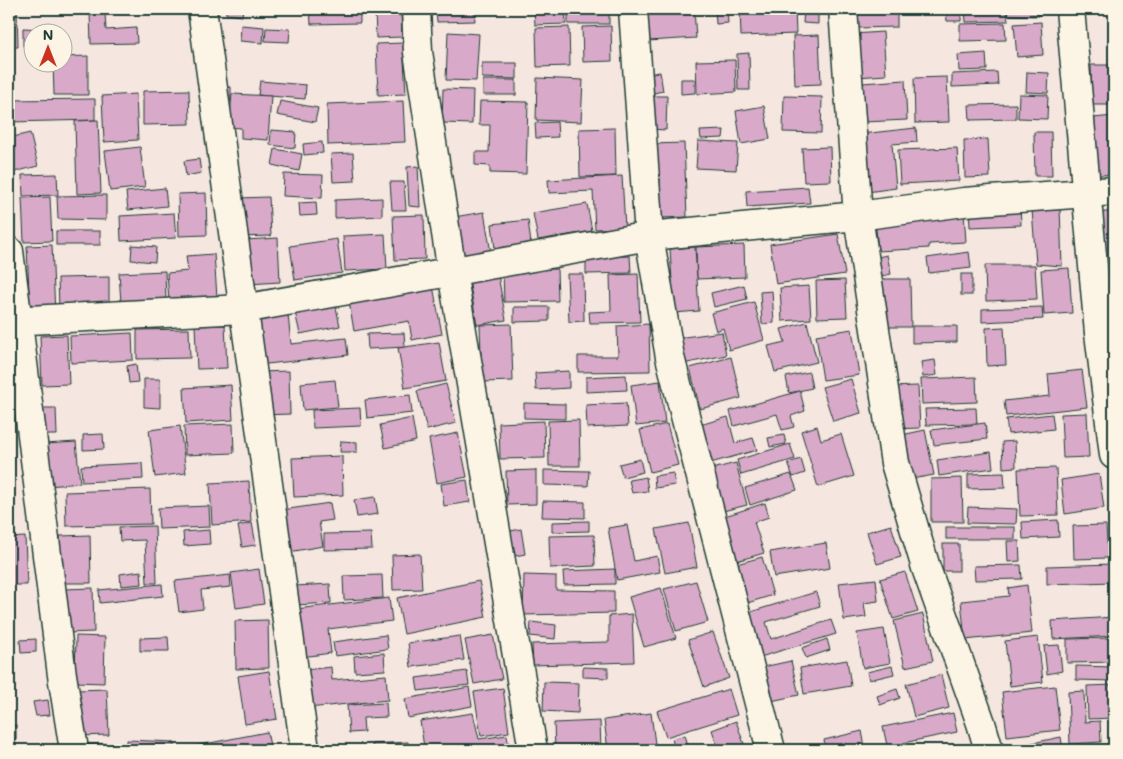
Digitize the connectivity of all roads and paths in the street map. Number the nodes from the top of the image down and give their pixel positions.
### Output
1 (202, 9) edge
2 (416, 9) edge
3 (633, 9) edge
4 (843, 9) edge
5 (1070, 9) edge
6 (1114, 191) edge
7 (1087, 194) junction
8 (858, 216) junction
9 (649, 236) junction
10 (9, 251) edge
11 (452, 272) junction
12 (243, 309) junction
13 (13, 321) edge
14 (1114, 455) edge
15 (74, 750) edge
16 (305, 750) edge
17 (533, 750) edge
18 (772, 750) edge
19 (989, 750) edge

1 - 12 street
2 - 11 street
3 - 9 street
4 - 8 street
5 - 7 street
6 - 7 street
7 - 8 street
7 - 14 street
8 - 9 street
8 - 19 street
9 - 11 street
9 - 18 street
10 - 13 street
11 - 12 street
11 - 17 street
12 - 13 street
12 - 16 street
13 - 15 street

